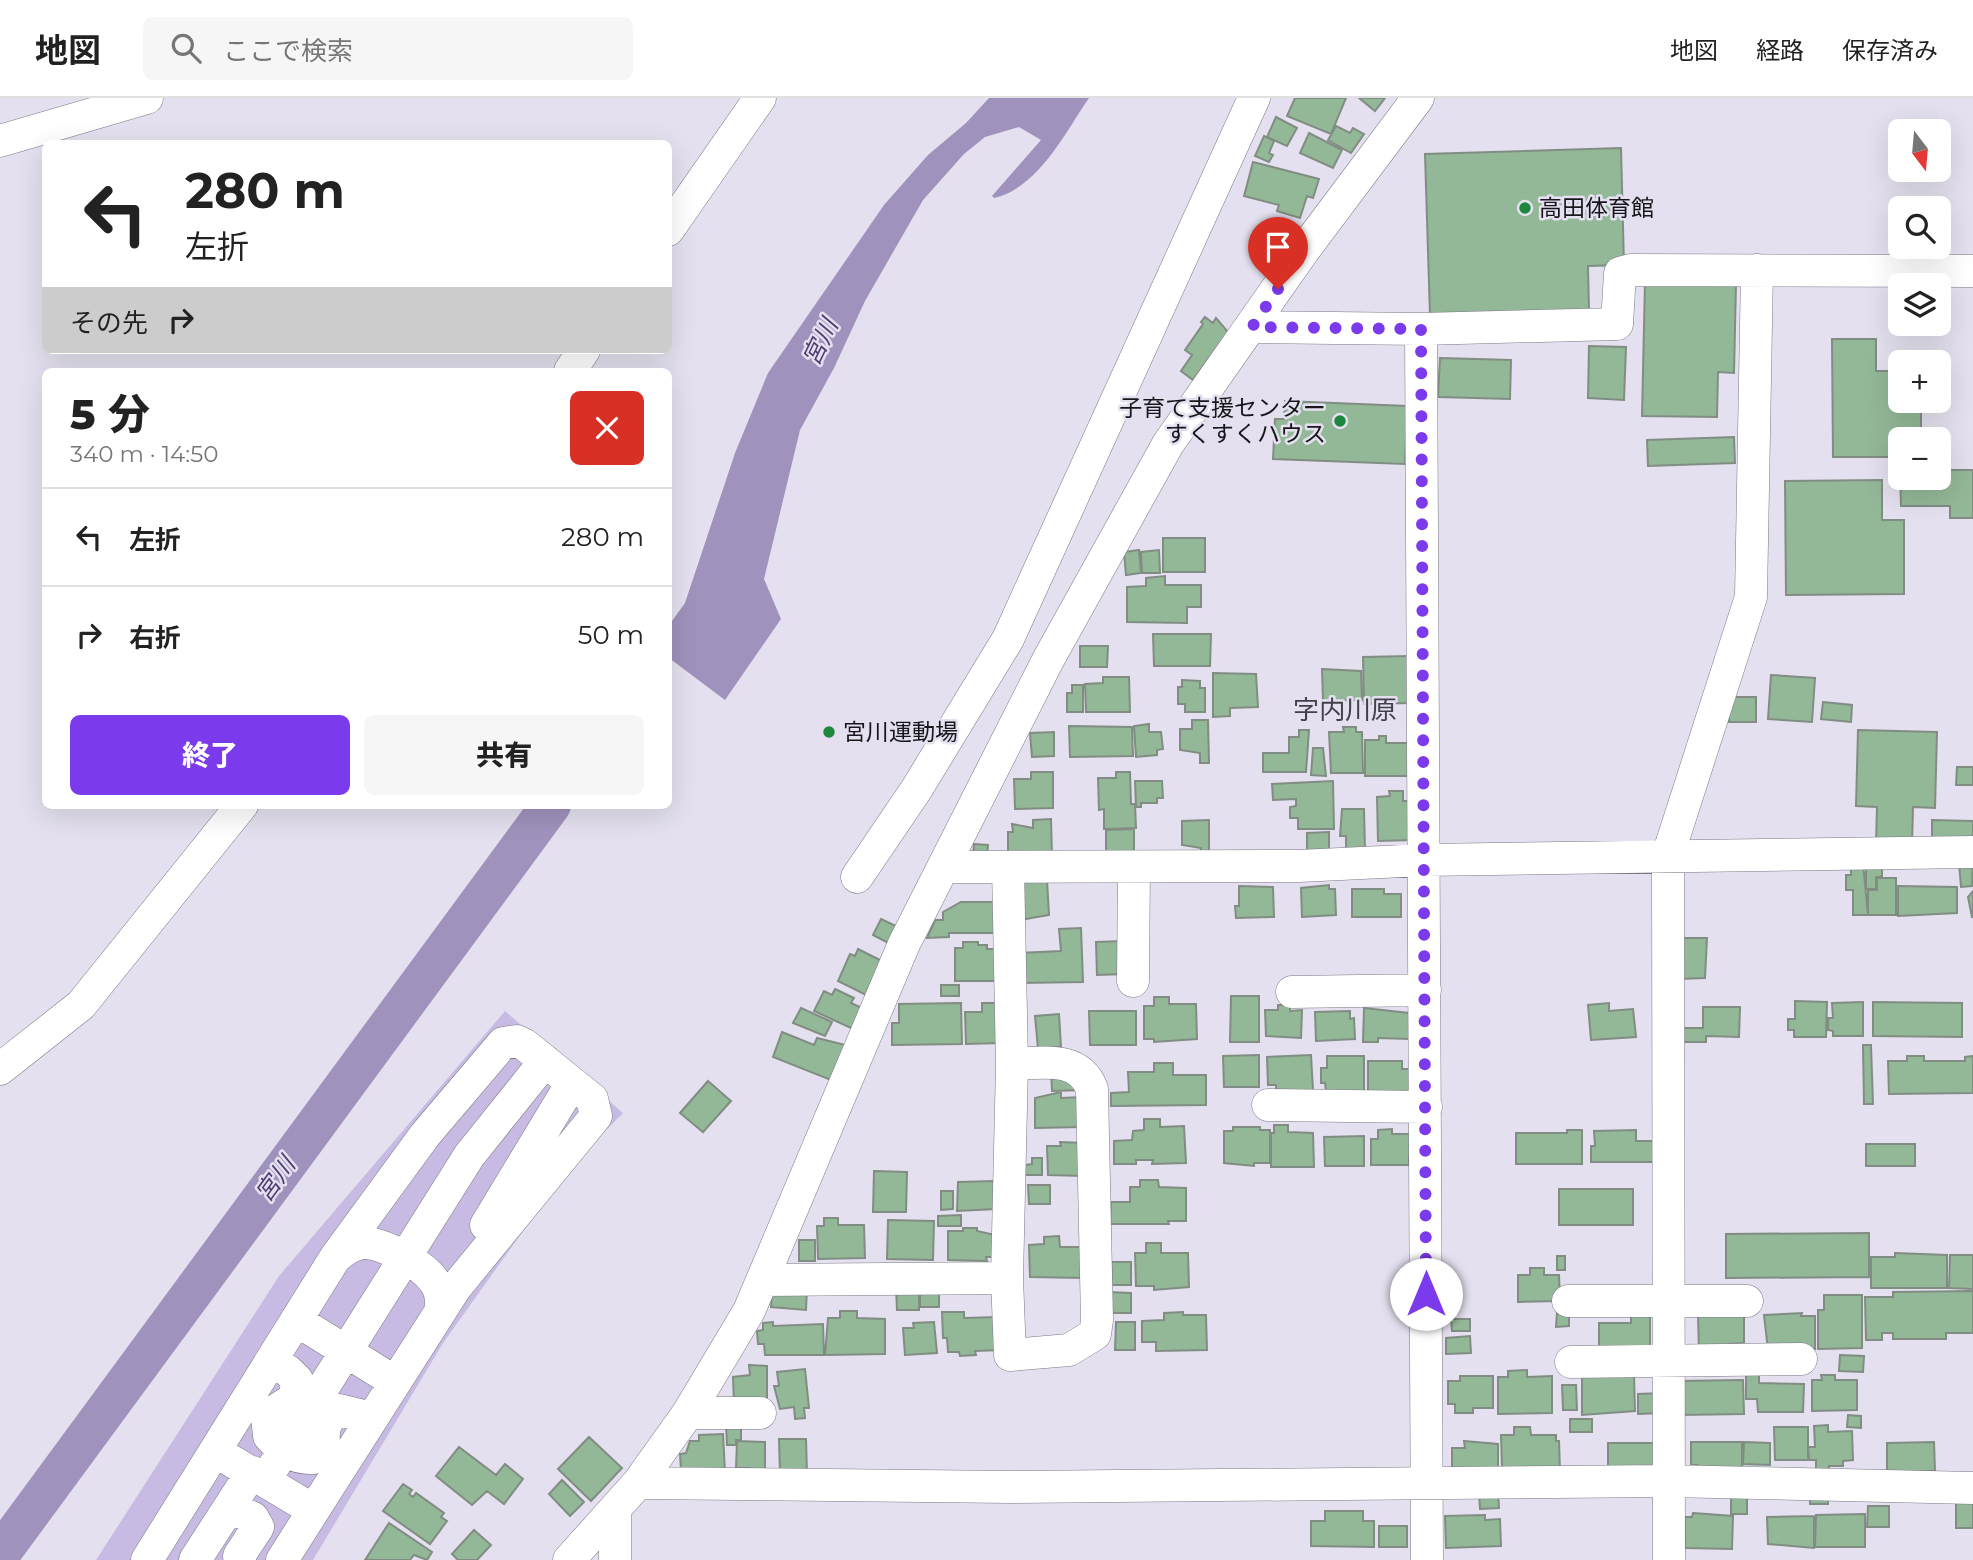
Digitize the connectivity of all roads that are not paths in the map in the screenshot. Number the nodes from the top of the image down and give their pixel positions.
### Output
1 (147, 98) edge
2 (761, 98) edge
3 (1254, 98) edge
4 (1418, 98) edge
5 (0, 141) edge
6 (672, 224) edge
7 (1757, 270) junction
8 (1973, 271) edge
9 (1252, 327) junction
10 (1421, 329) junction
11 (239, 809) edge
12 (1973, 852) edge
13 (1668, 855) junction
14 (1424, 860) junction
15 (945, 867) junction
16 (1008, 867) junction
17 (1134, 868) junction
18 (857, 877) dead end
19 (1133, 981) dead end
20 (1425, 990) junction
21 (1292, 992) dead end
22 (545, 1061) junction
23 (1012, 1064) junction
24 (0, 1069) edge
25 (572, 1083) junction
26 (1268, 1105) dead end
27 (1426, 1107) junction
28 (433, 1125) junction
29 (473, 1150) junction
30 (515, 1178) junction
31 (335, 1258) junction
32 (406, 1260) junction
33 (466, 1275) junction
34 (1007, 1278) junction
35 (762, 1280) junction
36 (1568, 1301) dead end
37 (1746, 1301) dead end
38 (1668, 1302) junction
39 (440, 1312) junction
40 (296, 1320) junction
41 (346, 1351) junction
42 (1801, 1359) dead end
43 (271, 1361) junction
44 (1668, 1361) junction
45 (1570, 1362) dead end
46 (395, 1382) junction
47 (688, 1413) junction
48 (760, 1413) dead end
49 (372, 1418) junction
50 (284, 1450) junction
51 (215, 1451) junction
52 (259, 1476) junction
53 (1669, 1481) junction
54 (1427, 1482) junction
55 (638, 1483) junction
56 (1973, 1488) edge
57 (230, 1507) junction
58 (313, 1510) junction
59 (615, 1511) junction
60 (158, 1557) edge
61 (195, 1560) edge
62 (240, 1560) edge
63 (282, 1560) edge
64 (569, 1560) edge
65 (615, 1560) edge
66 (1427, 1560) edge
67 (1670, 1560) edge

1 - 5 street
2 - 6 street
3 - 18 street
4 - 9 street
7 - 8 street
7 - 10 street
7 - 13 street
9 - 10 street
9 - 15 street
10 - 14 street
11 - 24 street
12 - 13 street
13 - 14 street
13 - 38 street
14 - 17 street
14 - 20 street
15 - 16 street
15 - 35 street
16 - 17 street
16 - 23 street
17 - 19 street
20 - 21 street
20 - 27 street
22 - 25 street
22 - 28 street
22 - 29 street
23 - 34 street
23 - 34 street
25 - 30 street
25 - 33 street
26 - 27 street
27 - 54 street
28 - 29 street
28 - 31 street
29 - 30 street
29 - 32 street
30 - 33 street
31 - 32 street
31 - 40 street
32 - 39 street
32 - 41 street
33 - 39 street
34 - 35 street
35 - 47 street
36 - 38 street
37 - 38 street
38 - 44 street
39 - 46 street
40 - 41 street
40 - 43 street
41 - 46 street
41 - 50 street
42 - 44 street
43 - 50 street
43 - 51 street
44 - 45 street
44 - 53 street
46 - 49 street
47 - 48 street
47 - 55 street
49 - 50 street
49 - 58 street
50 - 52 street
51 - 52 street
51 - 60 street
52 - 57 street
52 - 58 street
53 - 54 street
53 - 56 street
53 - 67 street
54 - 55 street
54 - 66 street
55 - 59 street
57 - 61 street
57 - 62 street
58 - 63 street
59 - 64 street
59 - 65 street

